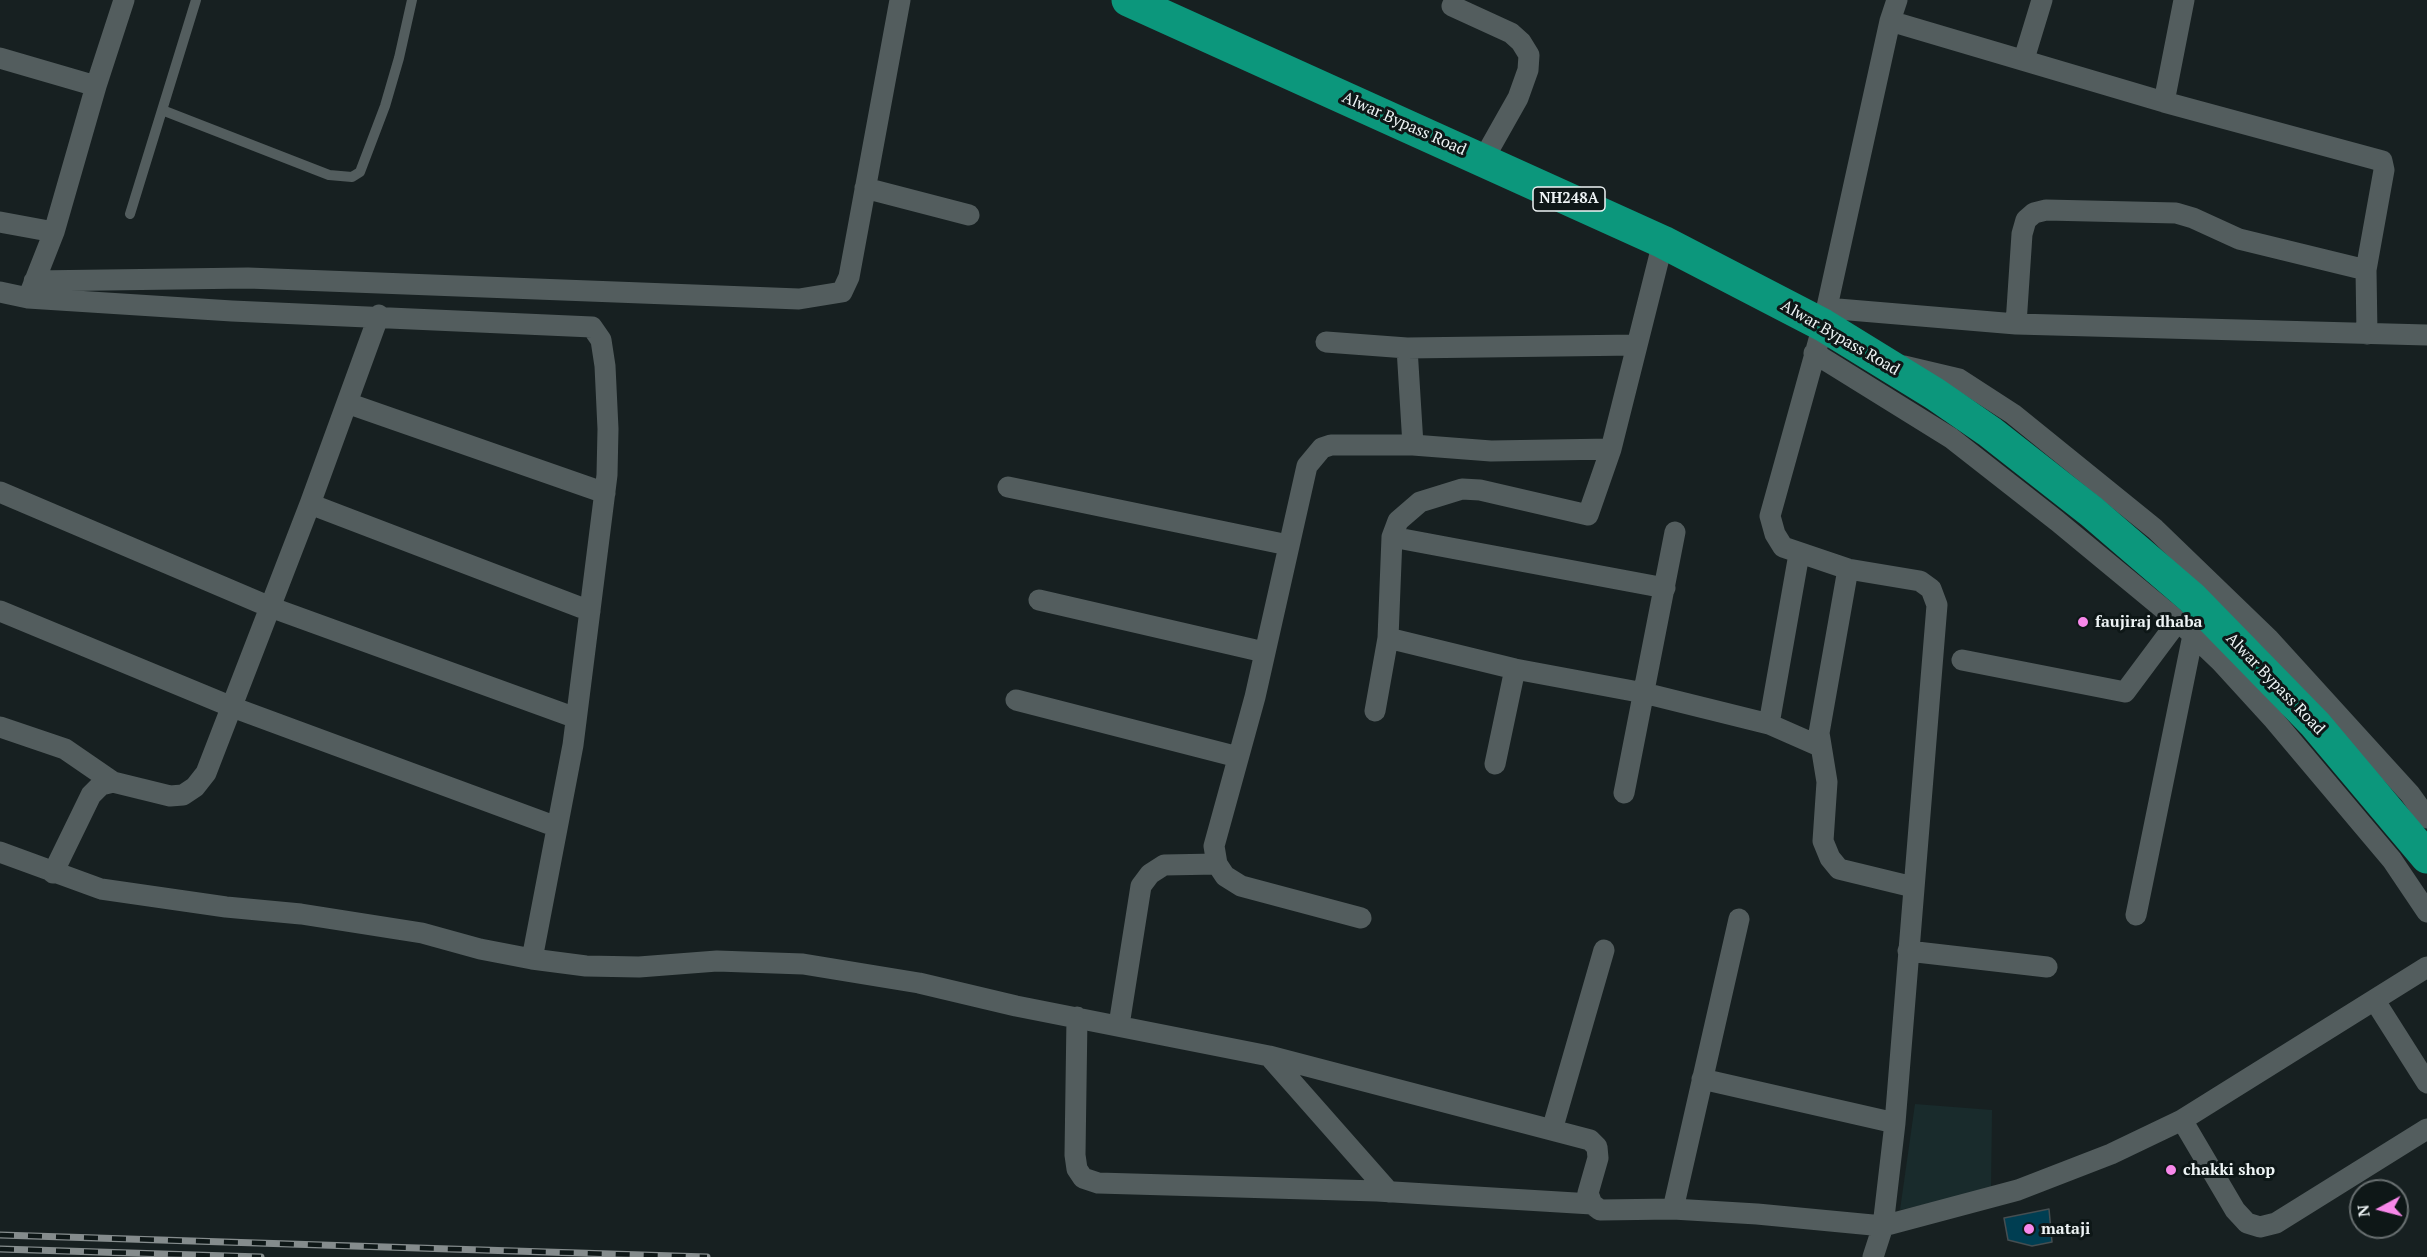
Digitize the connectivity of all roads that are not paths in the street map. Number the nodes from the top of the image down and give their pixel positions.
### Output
1 (124, 0) edge
2 (196, 0) edge
3 (412, 0) edge
4 (900, 0) edge
5 (1128, 0) edge
6 (1897, 0) edge
7 (2042, 0) edge
8 (2184, 0) edge
9 (1452, 6) dead end
10 (1890, 21) junction
11 (0, 58) edge
12 (2024, 58) junction
13 (96, 86) junction
14 (2164, 102) junction
15 (162, 110) junction
16 (1484, 159) junction
17 (865, 188) junction
18 (130, 214) dead end
19 (969, 215) dead end
20 (0, 222) edge
21 (54, 232) junction
22 (1663, 242) junction
23 (2366, 270) junction
24 (31, 289) junction
25 (0, 292) edge
26 (379, 315) junction
27 (2016, 324) junction
28 (1821, 329) junction
29 (2367, 334) junction
30 (2427, 335) edge
31 (1326, 342) dead end
32 (1636, 345) junction
33 (1407, 348) junction
34 (1884, 362) junction
35 (347, 403) junction
36 (1413, 445) junction
37 (1611, 449) junction
38 (1008, 487) dead end
39 (0, 492) edge
40 (604, 493) junction
41 (310, 504) junction
42 (1676, 532) dead end
43 (1392, 537) junction
44 (1288, 545) junction
45 (1799, 555) junction
46 (1848, 569) junction
47 (1665, 588) junction
48 (1040, 600) dead end
49 (270, 607) junction
50 (0, 611) edge
51 (590, 611) junction
52 (2186, 628) junction
53 (1388, 638) junction
54 (1264, 652) junction
55 (1962, 660) dead end
56 (1515, 669) junction
57 (1644, 693) junction
58 (1016, 700) dead end
59 (232, 707) junction
60 (1375, 711) dead end
61 (576, 718) junction
62 (1769, 724) junction
63 (0, 727) edge
64 (1819, 746) junction
65 (1238, 757) junction
66 (1495, 764) dead end
67 (113, 782) junction
68 (1624, 793) dead end
69 (2427, 818) edge
70 (557, 827) junction
71 (0, 852) edge
72 (2427, 857) edge
73 (1217, 864) junction
74 (53, 873) junction
75 (1913, 887) junction
76 (2427, 912) edge
77 (2136, 915) dead end
78 (1361, 918) dead end
79 (1739, 919) dead end
80 (1605, 950) dead end
81 (1908, 951) junction
82 (532, 959) junction
83 (2427, 967) edge
84 (2048, 968) dead end
85 (2375, 1001) junction
86 (1077, 1017) junction
87 (1119, 1025) junction
88 (1269, 1056) junction
89 (1702, 1079) junction
90 (2427, 1083) edge
91 (2182, 1120) junction
92 (1895, 1123) junction
93 (2427, 1129) edge
94 (1552, 1130) junction
95 (1389, 1192) junction
96 (1592, 1204) junction
97 (1673, 1209) junction
98 (1883, 1226) junction
99 (1873, 1257) edge

1 - 13 street
2 - 15 lane
3 - 15 lane
4 - 17 street
5 - 16 highway, Alwar Bypass Road / NH248A
6 - 10 street
7 - 12 street
8 - 14 street
9 - 16 street
10 - 12 street
10 - 28 street
11 - 13 street
12 - 14 street
13 - 21 street
14 - 23 street
15 - 18 lane
16 - 22 highway, Alwar Bypass Road / NH248A
17 - 19 street
17 - 24 street
20 - 21 street
21 - 24 street
22 - 28 highway, Alwar Bypass Road / NH248A
22 - 32 street
23 - 27 street
23 - 29 street
24 - 25 street
24 - 26 street
26 - 35 street
26 - 40 street
27 - 28 street
27 - 29 street
28 - 34 highway, Alwar Bypass Road / NH248A
28 - 45 street
28 - 52 street
29 - 30 street
31 - 33 street
32 - 33 street
32 - 37 street
33 - 36 street
34 - 69 street
34 - 72 highway, Alwar Bypass Road / NH248A
35 - 40 street
35 - 41 street
36 - 37 street
36 - 44 street
37 - 43 street
38 - 44 street
39 - 49 street
40 - 51 street
41 - 49 street
41 - 51 street
42 - 47 street
43 - 47 street
43 - 53 street
44 - 54 street
45 - 46 street
45 - 62 street
46 - 64 street
46 - 75 street
47 - 57 street
48 - 54 street
49 - 59 street
49 - 61 street
50 - 59 street
51 - 61 street
52 - 55 street
52 - 76 street
52 - 77 street
53 - 56 street
53 - 60 street
54 - 65 street
56 - 57 street
56 - 66 street
57 - 62 street
57 - 68 street
58 - 65 street
59 - 67 street
59 - 70 street
61 - 70 street
62 - 64 street
63 - 67 street
64 - 75 street
65 - 73 street
67 - 74 street
70 - 82 street
71 - 74 street
73 - 78 street
73 - 87 street
74 - 82 street
75 - 81 street
79 - 89 street
80 - 94 street
81 - 84 street
81 - 92 street
82 - 86 street
83 - 85 street
85 - 90 street
85 - 91 street
86 - 87 street
86 - 95 street
87 - 88 street
88 - 94 street
88 - 95 street
89 - 92 street
89 - 97 street
91 - 93 street
91 - 98 street
92 - 98 street
94 - 96 street
95 - 96 street
96 - 97 street
97 - 98 street
98 - 99 street

